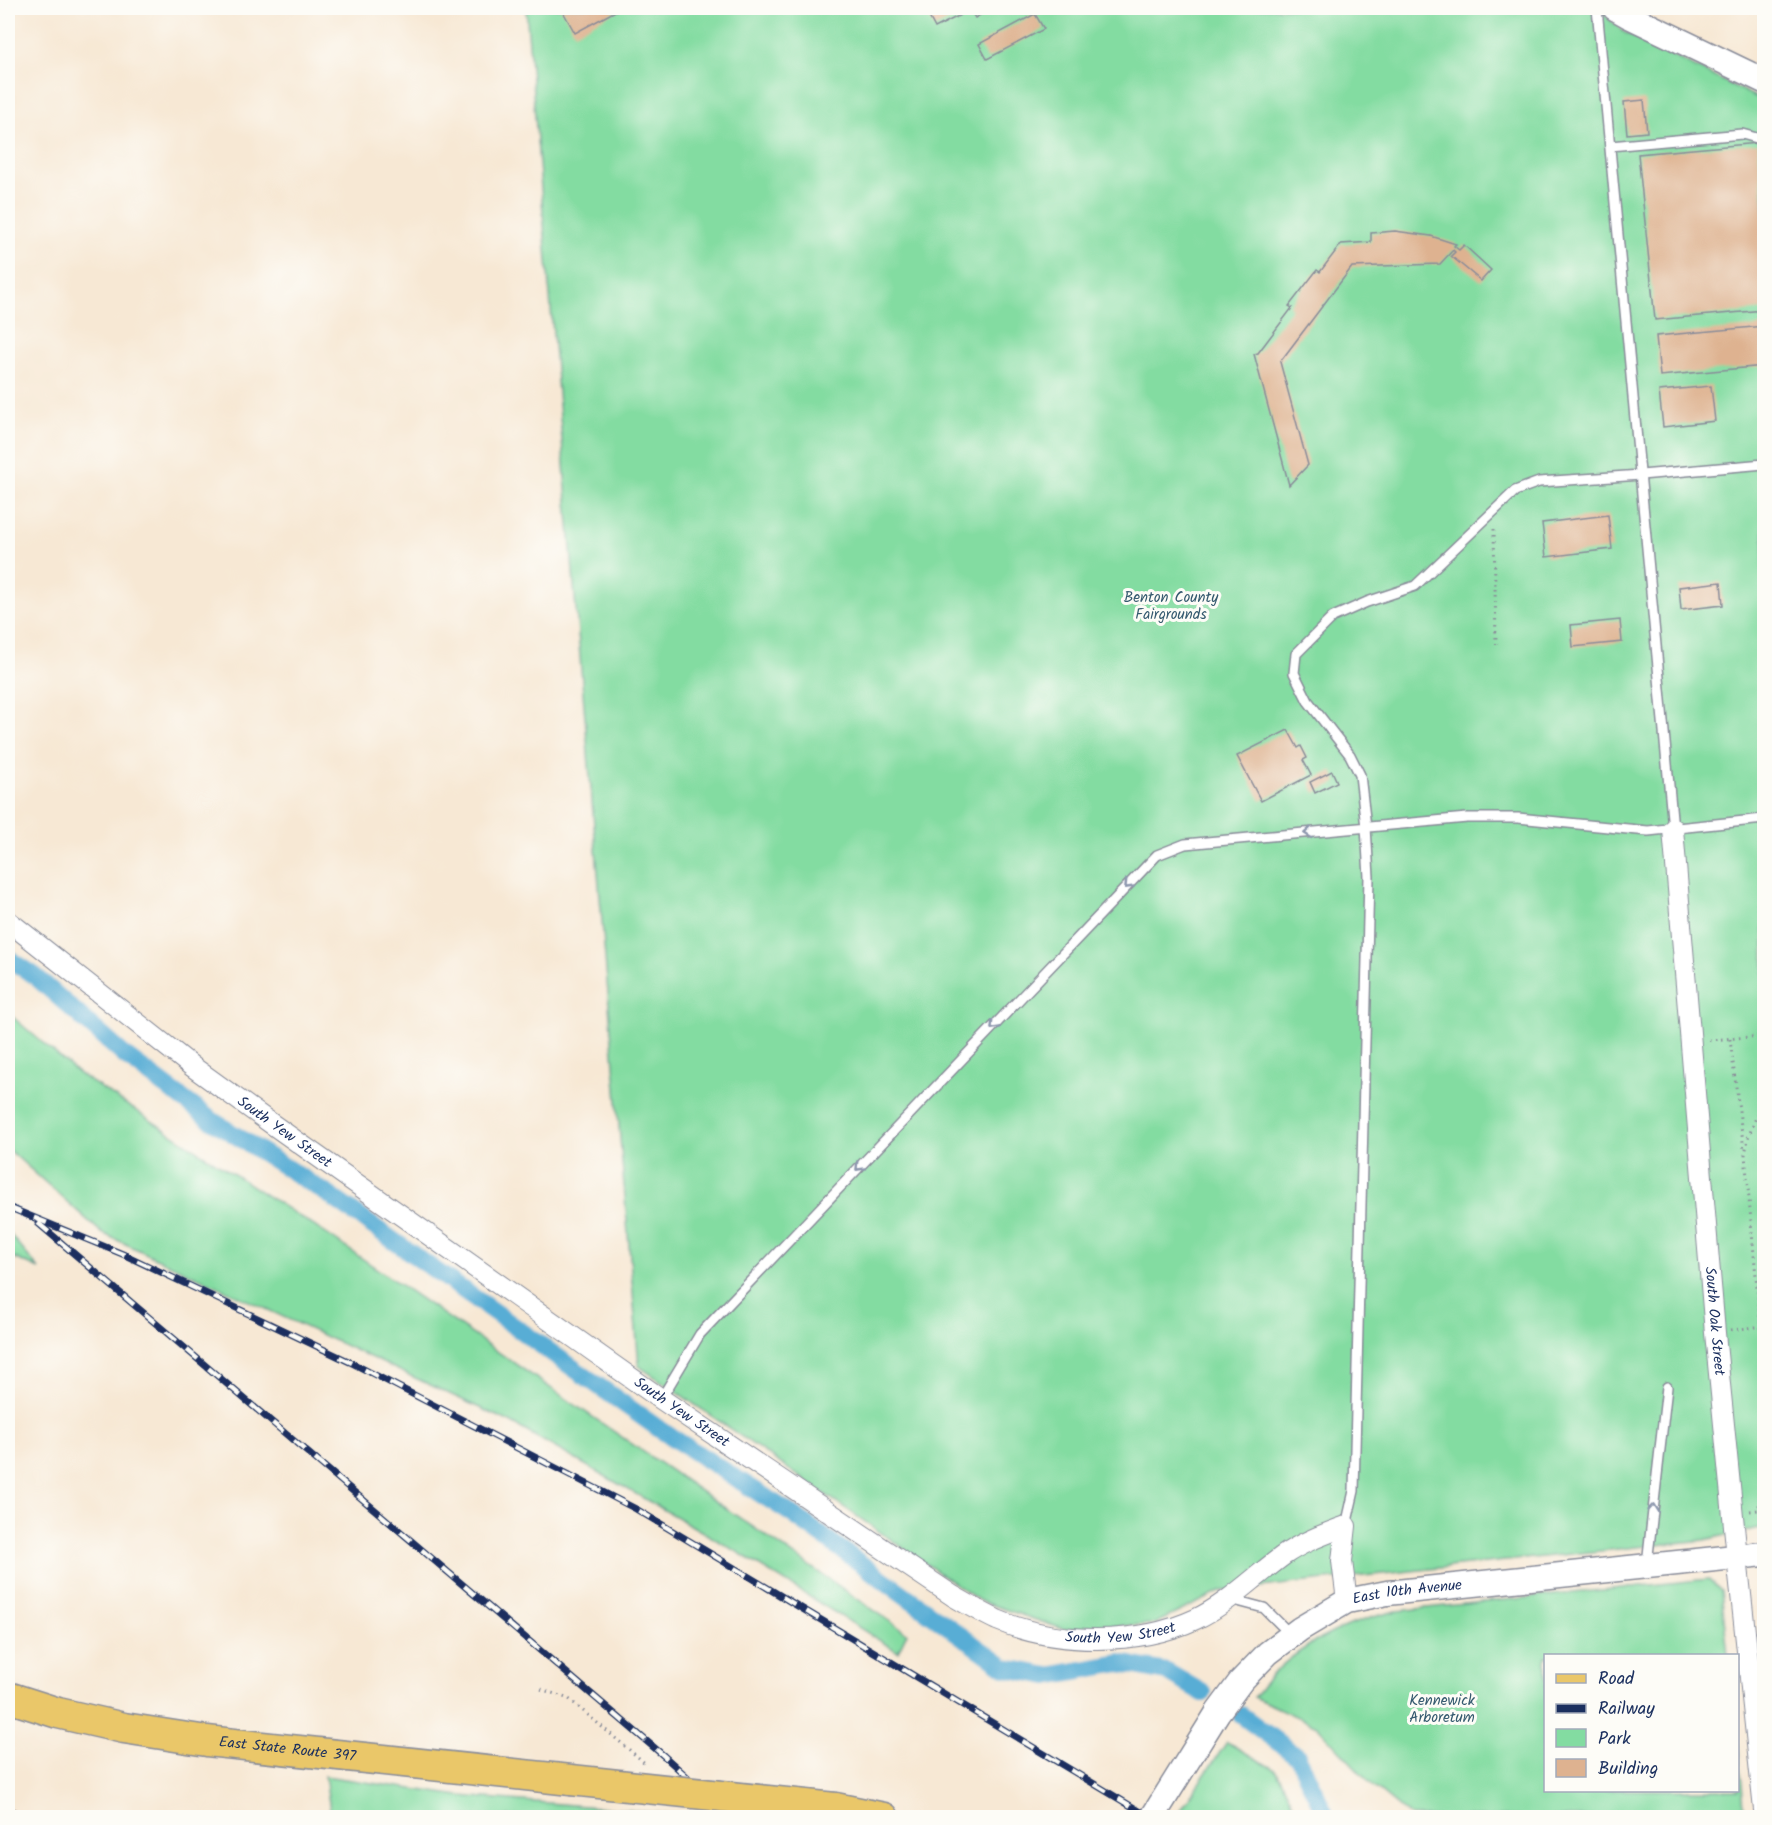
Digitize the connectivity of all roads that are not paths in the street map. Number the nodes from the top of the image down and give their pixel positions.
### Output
1 (1597, 8) edge
2 (1615, 8) edge
3 (1764, 81) edge
4 (1764, 140) edge
5 (1610, 146) junction
6 (1764, 464) edge
7 (1641, 475) junction
8 (1764, 819) edge
9 (1366, 827) junction
10 (1673, 829) junction
11 (8, 921) edge
12 (1667, 1387) dead end
13 (661, 1399) junction
14 (1346, 1526) junction
15 (1764, 1554) edge
16 (1737, 1557) junction
17 (1647, 1566) junction
18 (1228, 1598) junction
19 (1347, 1601) junction
20 (1292, 1636) junction
21 (1756, 1658) edge
22 (8, 1697) edge
23 (1764, 1810) edge
24 (8, 1812) edge
25 (23, 1818) edge
26 (884, 1818) edge
27 (1152, 1818) edge

1 - 5 lane
2 - 3 street
4 - 5 lane
5 - 7 lane
6 - 7 lane
7 - 9 lane
7 - 10 lane
8 - 10 lane
9 - 10 lane
9 -> 13 lane
9 - 14 lane
10 - 16 street, South Oak Street
11 - 13 street, South Yew Street
17 -> 12 lane
13 - 18 street, South Yew Street
14 - 18 street, South Yew Street
14 - 19 street
15 - 16 street, East 10th Avenue
16 - 17 street, East 10th Avenue
16 - 21 street, South Oak Street
17 - 19 street, East 10th Avenue
18 - 20 lane
19 - 20 street, East 10th Avenue
20 - 27 street, East 10th Avenue
21 - 23 street, South Oak Street
22 - 26 main road, East State Route 397, bridge
24 - 25 lane

